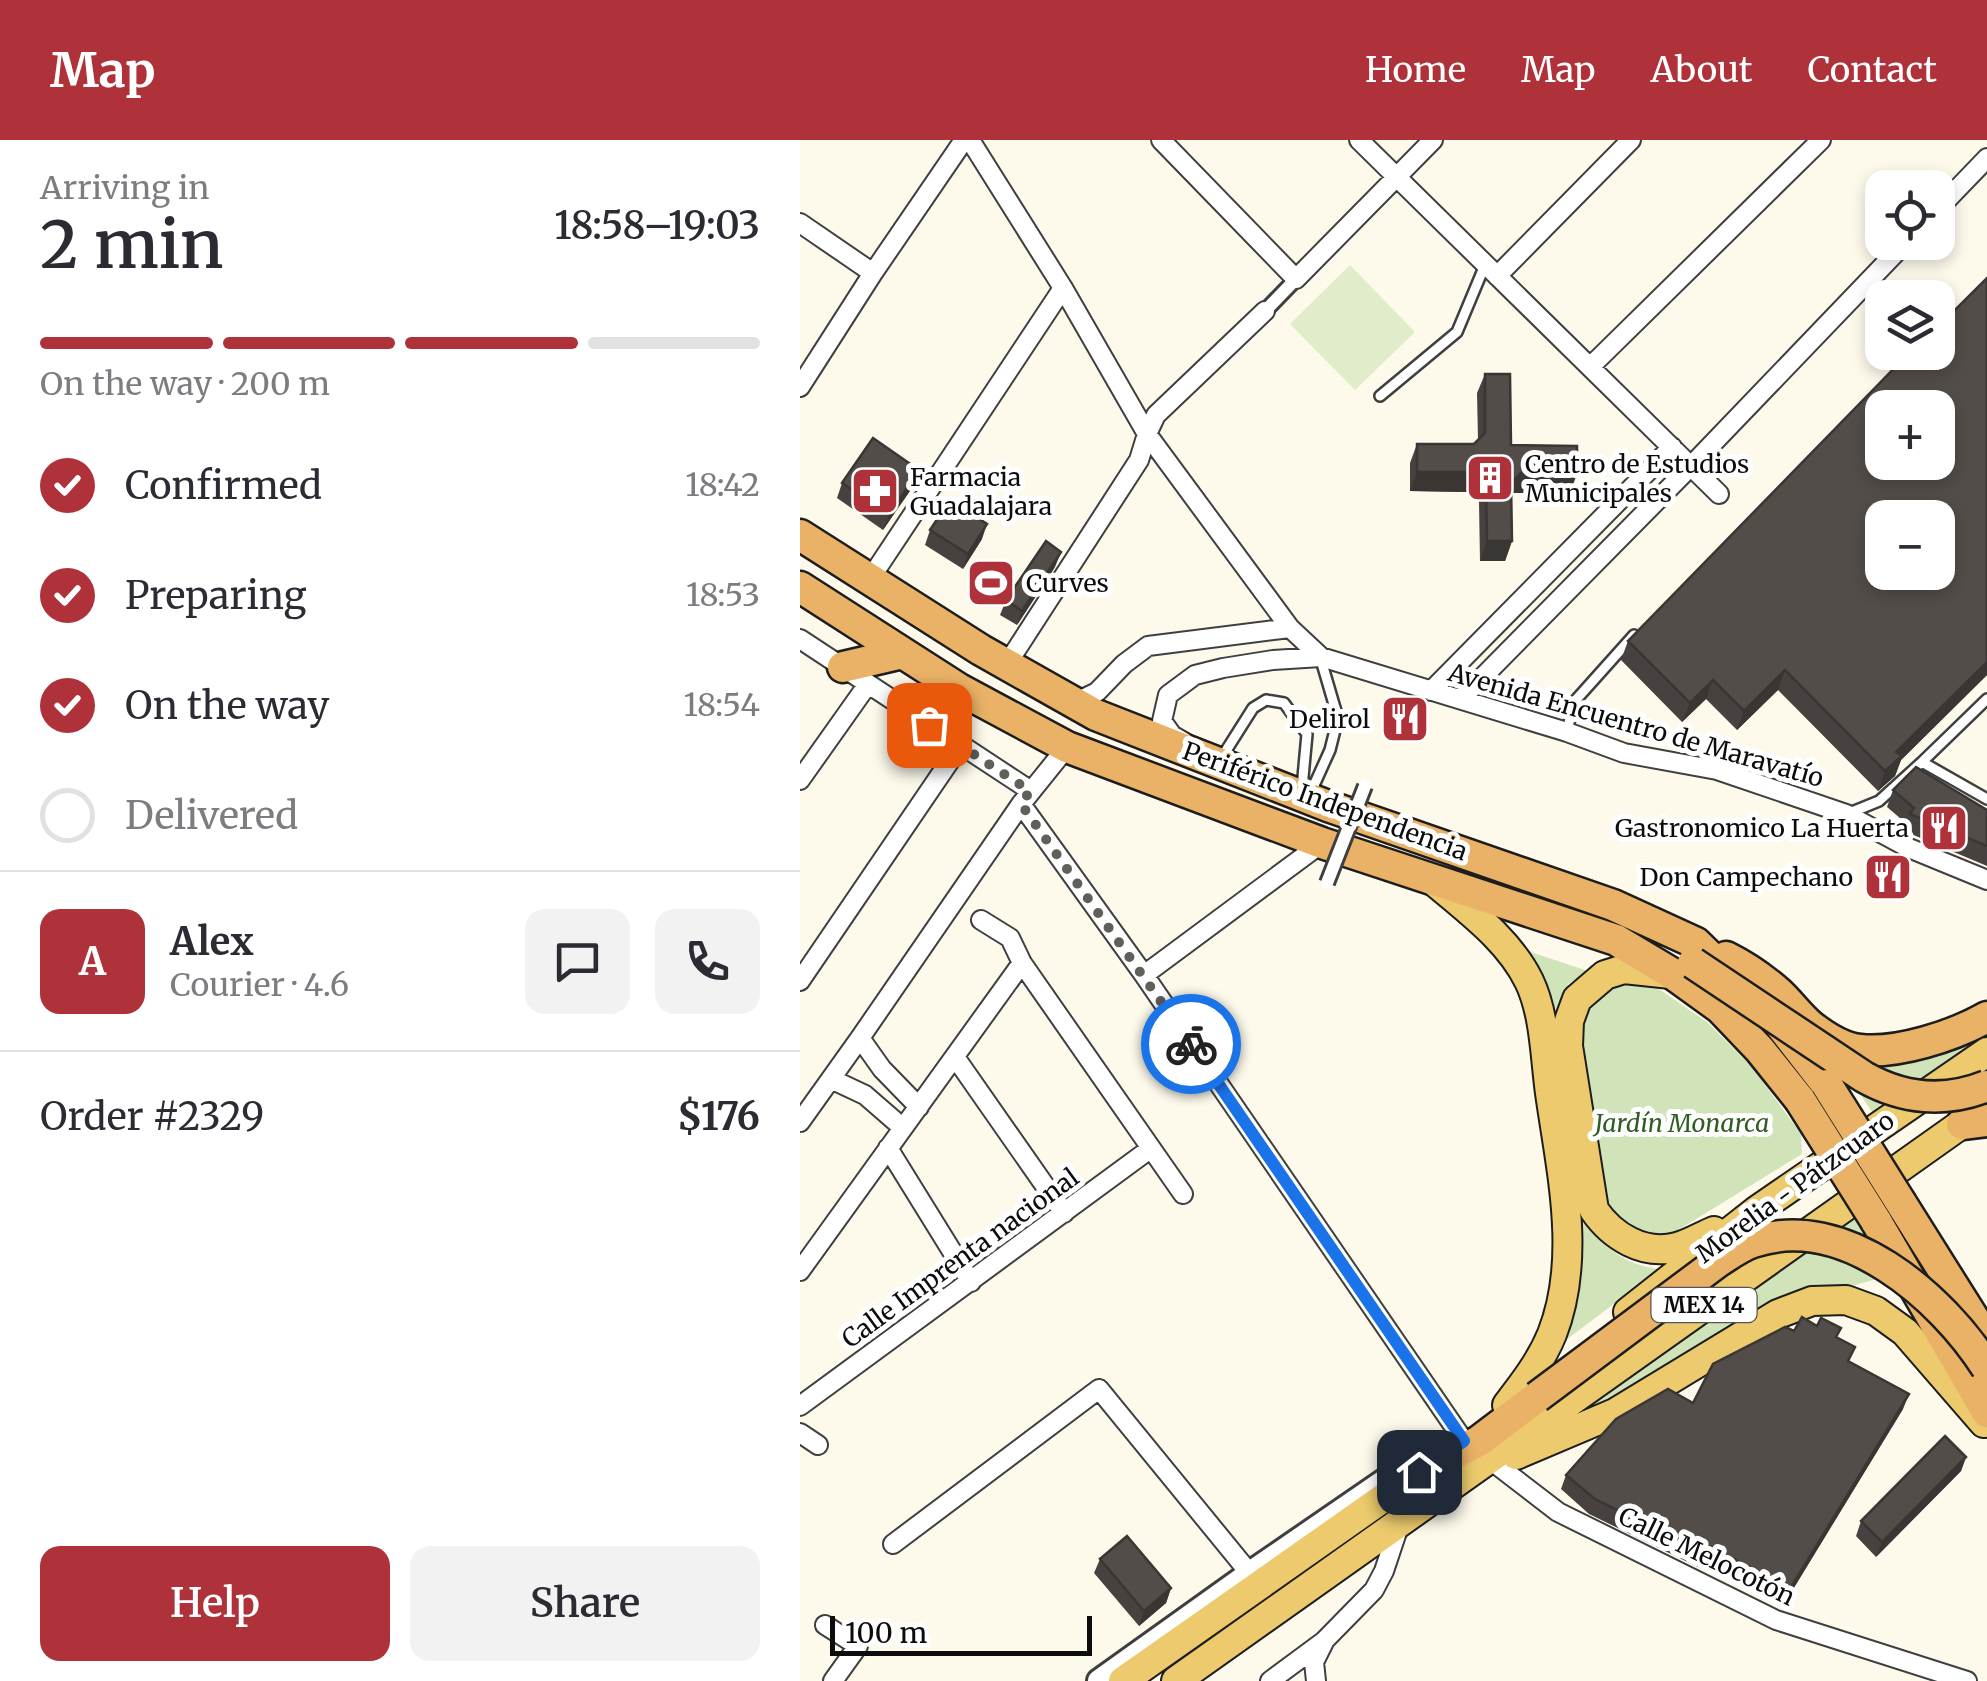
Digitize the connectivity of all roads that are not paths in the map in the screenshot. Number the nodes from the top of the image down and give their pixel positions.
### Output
1 (967, 140) edge
2 (1160, 140) edge
3 (1359, 140) edge
4 (1433, 140) edge
5 (1631, 140) edge
6 (1821, 140) edge
7 (1987, 158) edge
8 (1397, 177) junction
9 (1955, 191) edge
10 (800, 223) edge
11 (1889, 260) edge
12 (1491, 270) junction
13 (874, 272) junction
14 (1296, 279) junction
15 (1063, 288) junction
16 (1265, 311) joint
17 (1591, 366) junction
18 (800, 387) edge
19 (1380, 396) dead end
20 (1147, 434) junction
21 (1672, 447) junction
22 (1692, 466) junction
23 (1720, 494) dead end
24 (800, 535) edge
25 (870, 579) junction
26 (800, 587) edge
27 (1643, 626) edge
28 (1290, 628) junction
29 (800, 639) edge
30 (903, 653) junction
31 (1320, 657) junction
32 (1006, 664) junction
33 (855, 676) junction
34 (1431, 691) junction
35 (1461, 699) junction
36 (1987, 699) edge
37 (1074, 702) junction
38 (1568, 732) junction
39 (960, 746) junction
40 (1067, 747) junction
41 (1922, 762) junction
42 (1218, 763) junction
43 (800, 780) edge
44 (1364, 786) dead end
45 (1305, 796) junction
46 (1026, 797) junction
47 (1987, 799) edge
48 (1846, 814) junction
49 (1248, 816) junction
50 (1322, 843) junction
51 (1987, 880) edge
52 (1434, 881) junction
53 (1326, 883) dead end
54 (981, 920) dead end
55 (1687, 960) junction
56 (1022, 963) junction
57 (1144, 976) junction
58 (800, 982) edge
59 (1987, 1017) edge
60 (860, 1038) junction
61 (1987, 1052) edge
62 (954, 1058) junction
63 (882, 1069) junction
64 (831, 1079) junction
65 (1987, 1086) edge
66 (865, 1094) junction
67 (919, 1107) junction
68 (1979, 1117) edge
69 (800, 1122) edge
70 (903, 1128) junction
71 (888, 1148) junction
72 (1150, 1149) junction
73 (1183, 1194) dead end
74 (1756, 1212) junction
75 (1064, 1213) junction
76 (800, 1270) edge
77 (971, 1282) junction
78 (1983, 1328) edge
79 (1987, 1368) edge
80 (1522, 1401) junction
81 (800, 1406) edge
82 (1987, 1412) edge
83 (1987, 1427) edge
84 (800, 1433) edge
85 (1464, 1441) junction
86 (818, 1445) dead end
87 (1496, 1464) junction
88 (1419, 1472) junction
89 (1447, 1489) junction
90 (1401, 1521) junction
91 (892, 1544) dead end
92 (1255, 1579) junction
93 (825, 1625) dead end
94 (1324, 1642) junction
95 (833, 1681) edge
96 (1100, 1681) edge
97 (1123, 1681) edge
98 (1176, 1681) edge
99 (1270, 1681) edge
100 (1316, 1681) edge
101 (1967, 1681) edge

1 - 13 street
1 - 15 street
2 - 14 street
3 - 8 street
4 - 8 street
5 - 12 street
6 - 17 street
7 - 9 street
8 - 12 street
8 - 14 street
10 - 13 street
11 - 22 street
12 - 17 street
12 - 19 lane
13 - 18 street
14 - 16 street
15 - 20 street
15 - 25 street
16 - 20 street
17 - 21 street
20 - 28 street
20 - 32 street
21 - 22 street
21 - 34 street
22 - 23 street
22 - 35 street
24 - 25 highway, Periférico Independencia
25 - 32 highway, Periférico Independencia
26 - 30 highway, Periférico Independencia
27 - 38 lane
28 - 31 street
28 - 37 street
29 - 33 street
30 - 33 highway
30 - 40 highway, Periférico Independencia
31 - 34 street, Avenida Encuentro de Maravatío
31 - 42 street
31 - 45 lane
32 - 37 highway, Periférico Independencia
33 - 39 street
33 - 43 street
34 - 35 street, Avenida Encuentro de Maravatío
35 - 38 street, Avenida Encuentro de Maravatío
36 - 41 lane
37 - 42 highway, Periférico Independencia
38 - 48 street, Avenida Encuentro de Maravatío
39 - 46 street
39 - 58 street
40 - 46 street
40 - 49 highway, Periférico Independencia
41 - 47 lane
41 - 48 lane
42 - 45 highway, Periférico Independencia
42 - 45 lane
44 - 53 street, bridge
45 - 55 highway, Periférico Independencia
46 - 57 street
46 - 60 street
48 - 51 street, Avenida Encuentro de Maravatío
49 - 50 highway, Periférico Independencia
49 - 55 highway
50 - 52 highway, Periférico Independencia
50 - 57 street
52 - 55 highway, Periférico Independencia
52 - 80 main road
54 - 56 street
55 - 59 highway
55 - 65 highway, bridge
55 - 74 main road
55 - 78 highway, Periférico Independencia, bridge
55 - 82 highway, Periférico Independencia, bridge
56 - 62 street
56 - 72 street
57 - 85 street
60 - 63 street
60 - 64 street
61 - 74 main road, Morelia - Pátzcuaro / MEX 14
62 - 67 street
62 - 75 street
63 - 66 street
63 - 67 street
64 - 66 street
64 - 69 street
66 - 70 street
67 - 70 street
68 - 89 main road, MEX 14
70 - 71 street
71 - 76 street
71 - 77 street
72 - 73 street
72 - 75 street, Calle Imprenta nacional
74 - 80 main road, Morelia - Pátzcuaro / MEX 14
75 - 77 street, Calle Imprenta nacional
77 - 81 street, Calle Imprenta nacional
79 - 80 highway, bridge
80 - 85 main road, Morelia - Pátzcuaro / MEX 14
80 - 88 highway
83 - 87 main road
84 - 86 street
85 - 88 main road, Morelia - Pátzcuaro
85 - 92 street
87 - 89 main road
87 - 101 street, Calle Melocotón
88 - 92 main road, Morelia - Pátzcuaro
89 - 90 main road, MEX 14
90 - 94 street
90 - 98 main road, MEX 14
91 - 92 street
92 - 96 street
92 - 97 main road, Morelia - Pátzcuaro
93 - 95 street
94 - 99 street
94 - 100 street

